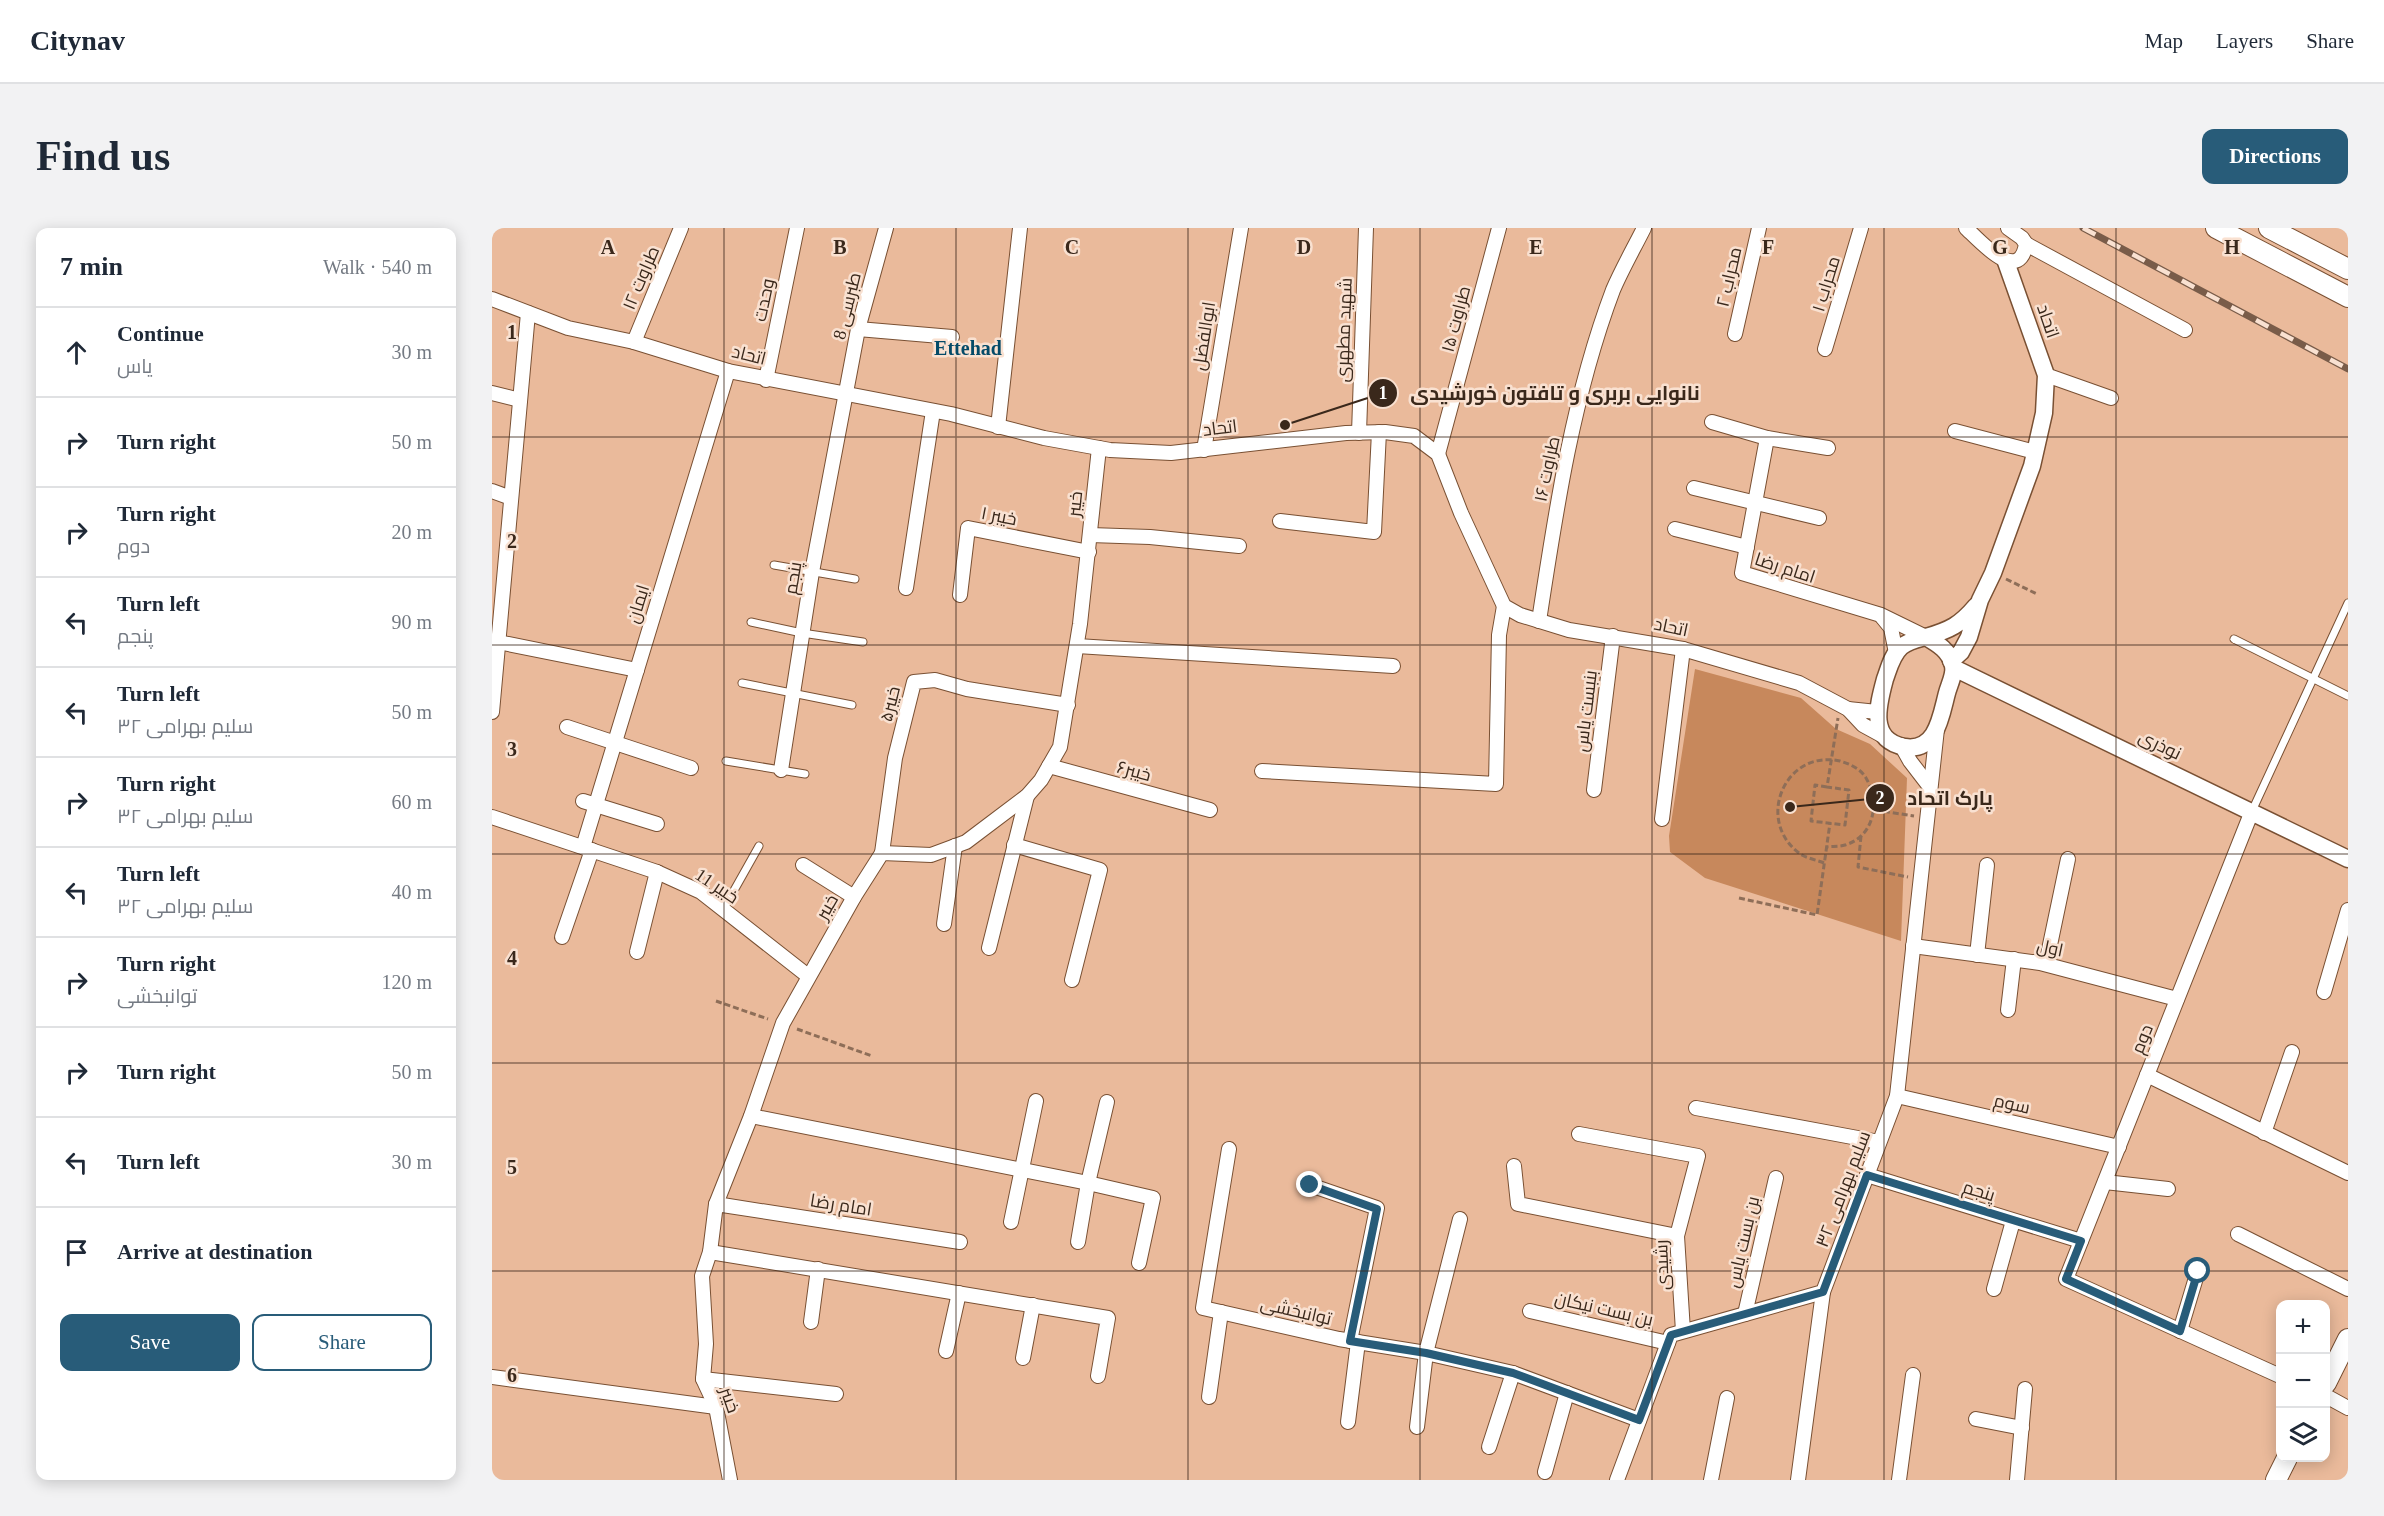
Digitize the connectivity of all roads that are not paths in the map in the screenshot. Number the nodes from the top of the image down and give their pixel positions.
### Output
1 (679, 228) edge
2 (797, 228) edge
3 (886, 228) edge
4 (1020, 228) edge
5 (1241, 228) edge
6 (1366, 228) edge
7 (1499, 228) edge
8 (1644, 228) edge
9 (1759, 228) edge
10 (1861, 228) edge
11 (1966, 228) edge
12 (2008, 228) edge
13 (2216, 228) edge
14 (2269, 228) edge
15 (2026, 244) junction
16 (2006, 261) junction
17 (2348, 269) edge
18 (2347, 297) edge
19 (492, 299) edge
20 (528, 313) junction
21 (858, 329) junction
22 (2185, 330) dead end
23 (1734, 334) dead end
24 (952, 338) dead end
25 (634, 342) junction
26 (1825, 349) dead end
27 (728, 371) junction
28 (2046, 375) junction
29 (766, 380) junction
30 (492, 393) edge
31 (846, 394) junction
32 (2111, 398) dead end
33 (520, 400) junction
34 (933, 411) junction
35 (1713, 422) dead end
36 (998, 428) junction
37 (1955, 431) dead end
38 (1379, 432) junction
39 (1359, 433) junction
40 (1767, 438) junction
41 (1099, 448) junction
42 (1828, 448) dead end
43 (1204, 450) junction
44 (2035, 452) junction
45 (1438, 454) junction
46 (1694, 488) dead end
47 (492, 491) edge
48 (511, 498) junction
49 (1755, 503) junction
50 (1819, 518) dead end
51 (1280, 521) dead end
52 (1675, 529) dead end
53 (1090, 535) junction
54 (1239, 546) dead end
55 (1747, 547) junction
56 (1089, 552) junction
57 (774, 566) dead end
58 (812, 572) junction
59 (855, 579) dead end
60 (906, 588) dead end
61 (497, 590) edge
62 (960, 595) dead end
63 (1980, 600) junction
64 (2348, 603) edge
65 (1504, 606) junction
66 (1881, 615) junction
67 (1539, 621) junction
68 (751, 622) dead end
69 (802, 633) junction
70 (1613, 636) junction
71 (1926, 637) junction
72 (2234, 639) dead end
73 (498, 642) junction
74 (863, 642) dead end
75 (1077, 646) junction
76 (1683, 649) junction
77 (1896, 653) junction
78 (1953, 665) junction
79 (1393, 666) dead end
80 (637, 670) junction
81 (2313, 679) junction
82 (742, 683) dead end
83 (493, 692) edge
84 (793, 694) junction
85 (2348, 696) edge
86 (852, 705) dead end
87 (1068, 705) junction
88 (1844, 707) junction
89 (492, 712) edge
90 (1877, 712) junction
91 (567, 727) dead end
92 (1937, 729) junction
93 (1885, 737) junction
94 (614, 743) junction
95 (1901, 745) junction
96 (726, 761) dead end
97 (1049, 766) junction
98 (691, 768) dead end
99 (781, 770) junction
100 (1262, 771) dead end
101 (805, 774) dead end
102 (1930, 787) junction
103 (1594, 790) dead end
104 (1027, 796) junction
105 (589, 803) junction
106 (1210, 810) dead end
107 (2252, 811) junction
108 (492, 817) edge
109 (1662, 819) dead end
110 (657, 824) dead end
111 (1014, 844) junction
112 (759, 846) dead end
113 (955, 846) junction
114 (587, 849) junction
115 (882, 853) junction
116 (2068, 859) dead end
117 (2348, 859) edge
118 (803, 865) dead end
119 (1987, 865) dead end
120 (657, 872) junction
121 (854, 897) junction
122 (723, 910) junction
123 (2348, 910) edge
124 (944, 924) dead end
125 (562, 938) dead end
126 (1913, 946) junction
127 (988, 948) dead end
128 (637, 952) dead end
129 (1977, 955) junction
130 (2014, 960) junction
131 (2046, 964) junction
132 (808, 976) junction
133 (1072, 980) dead end
134 (2324, 992) dead end
135 (2177, 999) junction
136 (2008, 1010) dead end
137 (2292, 1052) dead end
138 (2147, 1075) junction
139 (1897, 1096) junction
140 (1036, 1101) dead end
141 (1107, 1102) dead end
142 (1696, 1108) dead end
143 (751, 1116) junction
144 (2264, 1132) junction
145 (1579, 1134) dead end
146 (1879, 1142) junction
147 (2119, 1147) junction
148 (1228, 1149) dead end
149 (1514, 1166) dead end
150 (1021, 1169) junction
151 (2348, 1173) edge
152 (1867, 1175) junction
153 (1776, 1178) dead end
154 (2105, 1182) junction
155 (1088, 1183) junction
156 (1310, 1185) dead end
157 (2168, 1189) dead end
158 (716, 1204) junction
159 (1460, 1219) dead end
160 (2013, 1221) junction
161 (1011, 1222) dead end
162 (2238, 1234) dead end
163 (1677, 1236) junction
164 (2081, 1241) junction
165 (960, 1242) dead end
166 (1078, 1242) dead end
167 (710, 1252) junction
168 (1139, 1263) dead end
169 (818, 1269) junction
170 (2198, 1271) dead end
171 (1994, 1288) dead end
172 (2348, 1289) edge
173 (1823, 1292) junction
174 (960, 1293) junction
175 (1033, 1305) junction
176 (1530, 1311) dead end
177 (1221, 1312) junction
178 (1745, 1314) junction
179 (811, 1322) dead end
180 (2180, 1331) junction
181 (1683, 1332) junction
182 (2348, 1339) edge
183 (1354, 1342) junction
184 (1668, 1343) junction
185 (946, 1351) dead end
186 (1426, 1353) junction
187 (1023, 1358) dead end
188 (1513, 1373) junction
189 (2330, 1373) edge
190 (2276, 1374) edge
191 (1913, 1375) dead end
192 (1098, 1376) dead end
193 (492, 1377) edge
194 (703, 1379) junction
195 (2025, 1389) dead end
196 (1567, 1393) junction
197 (836, 1394) dead end
198 (1209, 1397) dead end
199 (1727, 1398) dead end
200 (2330, 1399) edge
201 (716, 1407) junction
202 (2348, 1408) edge
203 (1976, 1419) dead end
204 (1639, 1420) junction
205 (1348, 1422) dead end
206 (1417, 1427) dead end
207 (2022, 1428) junction
208 (1489, 1448) dead end
209 (2285, 1462) edge
210 (1545, 1472) dead end
211 (730, 1480) edge
212 (1617, 1480) edge
213 (1712, 1480) edge
214 (1798, 1480) edge
215 (1899, 1480) edge
216 (2017, 1480) edge
217 (2276, 1480) edge

1 - 25 street, طراوت ۱۲
2 - 29 street, وحدت
3 - 21 street, طبرسی 8
4 - 36 street
5 - 43 street, ابوالفضل
6 - 39 street, شهید مطهری
7 - 45 street, طراوت ۱۵
8 - 67 street, طراوت ۱۶
9 - 23 street, محراب ۲
10 - 26 street, محراب ۱
11 - 16 street
12 - 15 street
13 - 18 main road
14 - 17 main road
15 - 16 street
15 - 22 street
16 - 28 street, اتحاد
19 - 20 street, اتحاد
20 - 25 street, اتحاد
20 - 33 street
21 - 24 street
21 - 31 street, طبرسی 8
25 - 27 street, اتحاد
27 - 29 street, اتحاد
27 - 80 street, ایمان
28 - 32 street
28 - 44 street, اتحاد
29 - 31 street, اتحاد
30 - 33 street
31 - 34 street, اتحاد
31 - 58 street, پنجم
33 - 48 street
34 - 36 street, اتحاد
34 - 60 street
35 - 40 street
36 - 41 street, اتحاد
37 - 44 street
38 - 39 street, اتحاد
38 - 45 street, اتحاد
38 - 51 street
39 - 43 street, اتحاد
40 - 42 street
40 - 49 street, امام رضا
41 - 43 street, اتحاد
41 - 53 street, خیبر
44 - 63 street, اتحاد
45 - 65 street
46 - 49 street
47 - 48 street
48 - 61 street
49 - 50 street
49 - 55 street, امام رضا
52 - 55 street
53 - 54 street
53 - 56 street, خیبر
55 - 66 street, امام رضا
56 - 62 street, خیبر ۱
56 - 75 street, خیبر
57 - 58 lane
58 - 59 lane
58 - 69 street, پنجم
61 - 73 street
63 - 71 street, اتحاد
63 - 78 street, اتحاد
64 - 81 lane
65 - 67 street, اتحاد
65 - 100 street
66 - 71 street, امام رضا
66 - 77 street
67 - 70 street, اتحاد
68 - 69 lane
69 - 74 lane
69 - 84 street, پنجم
70 - 76 street, اتحاد
70 - 103 street, بنبست یاس
71 - 77 street
71 - 78 street
72 - 81 lane
73 - 80 street
73 - 83 street
75 - 79 street
75 - 87 street, خیبر
76 - 88 street, اتحاد
76 - 109 street
77 - 90 street
78 - 92 street
78 - 107 street, نوذری
80 - 94 street, ایمان
81 - 85 lane
81 - 107 lane
82 - 84 lane
83 - 89 street
84 - 86 lane
84 - 99 street, پنجم
87 - 97 street, خیبر
87 - 115 street, خیبر۵
88 - 90 street, اتحاد
88 - 93 street, اتحاد
90 - 93 street
91 - 94 street
92 - 95 street
92 - 102 street, سلیم بهرامی ۳۲
93 - 95 street
94 - 98 street
94 - 105 street, ایمان
95 - 102 street
96 - 99 lane
97 - 104 street, خیبر
97 - 106 street, خیبر۶
99 - 101 lane
102 - 126 street, سلیم بهرامی ۳۲
104 - 111 street
104 - 113 street, خیبر
105 - 110 street
105 - 114 street, ایمان
107 - 117 street, نوذری
107 - 135 street, دوم
108 - 114 street, خبیر 11
111 - 127 street
111 - 133 street
112 - 122 lane
113 - 115 street, خیبر
113 - 124 street
114 - 120 street, خبیر 11
114 - 125 street, ایمان
115 - 121 street, خیبر
116 - 131 street
118 - 121 street
119 - 129 street
120 - 122 street, خبیر 11
120 - 128 street
121 - 132 street, خیبر
122 - 132 street, خبیر 11
123 - 134 street
126 - 129 street, اول
126 - 139 street, سلیم بهرامی ۳۲
129 - 130 street, اول
130 - 131 street, اول
130 - 136 street
131 - 135 street, اول
132 - 143 street, خیبر
135 - 138 street, دوم
137 - 144 street
138 - 144 street
138 - 147 street, دوم
139 - 146 street, سلیم بهرامی ۳۲
139 - 147 street, سوم
140 - 150 street
141 - 155 street
142 - 146 street
143 - 150 street
143 - 158 street, خیبر
144 - 151 street
145 - 163 street, رشیدی
146 - 152 street, سلیم بهرامی ۳۲
147 - 154 street, دوم
148 - 177 street
149 - 163 street
150 - 155 street
150 - 161 street
152 - 160 street, پنجم
152 - 173 street, سلیم بهرامی ۳۲
153 - 178 street, بن بست یاس
154 - 157 street
154 - 164 street, دوم
155 - 166 street
155 - 168 street
156 - 183 street
158 - 165 street, امام رضا
158 - 167 street, خیبر
159 - 186 street
160 - 164 street, پنجم
160 - 171 street
162 - 172 street
163 - 181 street, رشیدی
164 - 180 street, دوم
167 - 169 street
167 - 194 street, خیبر
169 - 174 street
169 - 179 street
170 - 180 street
173 - 178 street
173 - 214 street, سلیم بهرامی ۳۲
174 - 175 street
174 - 185 street
175 - 187 street
175 - 192 street
176 - 184 street, بن بست نیکان
177 - 183 street, توانبخشی
177 - 198 street
178 - 181 street
180 - 190 street
181 - 184 street
182 - 189 main road
183 - 186 street, توانبخشی
183 - 205 street
184 - 204 street
186 - 188 street, توانبخشی
186 - 206 street
188 - 196 street, توانبخشی
188 - 208 street
191 - 215 street
193 - 201 street
194 - 197 street
194 - 201 street, خیبر
195 - 207 street
196 - 204 street, توانبخشی
196 - 210 street
199 - 213 street
200 - 202 street
201 - 211 street, خیبر
203 - 207 street
204 - 212 street
207 - 216 street
209 - 217 main road

